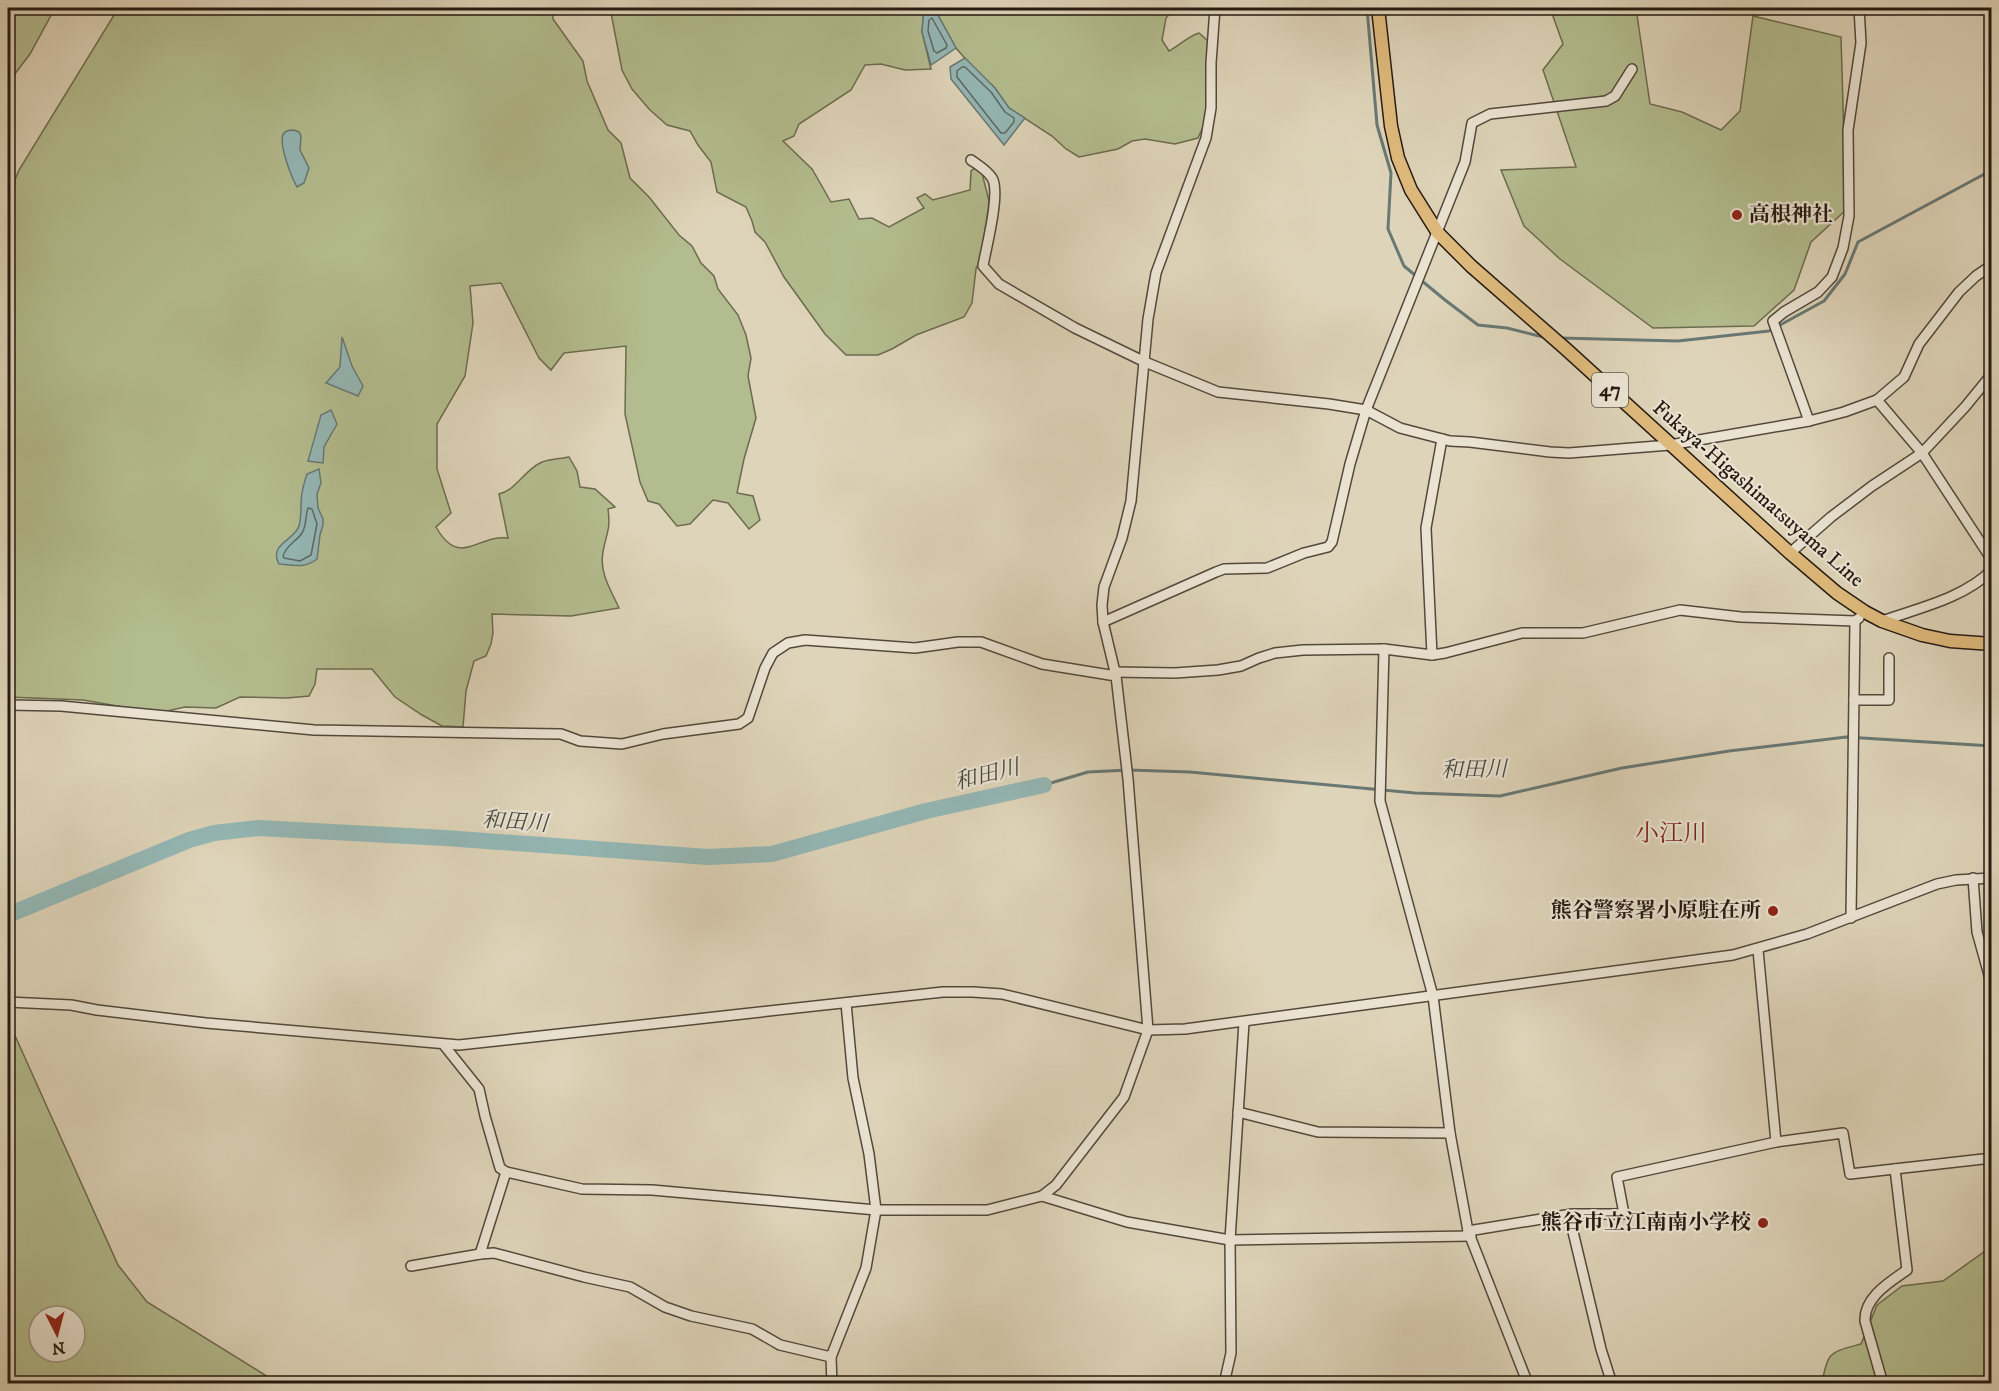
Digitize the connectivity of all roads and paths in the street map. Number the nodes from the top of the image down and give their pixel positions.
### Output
1 (1215, 8) edge
2 (1378, 8) edge
3 (1859, 8) edge
4 (1632, 69) dead end
5 (970, 160) dead end
6 (1438, 233) junction
7 (1992, 265) edge
8 (1145, 362) junction
9 (1992, 374) edge
10 (1877, 400) junction
11 (1366, 410) junction
12 (1809, 421) junction
13 (1442, 439) junction
14 (1670, 445) junction
15 (1922, 453) junction
16 (1790, 553) junction
17 (1992, 560) edge
18 (1992, 570) edge
19 (1865, 612) junction
20 (1855, 621) junction
21 (1882, 621) junction
22 (1103, 622) junction
23 (1992, 644) edge
24 (1384, 649) junction
25 (1432, 655) junction
26 (1889, 658) dead end
27 (1115, 674) junction
28 (1854, 700) junction
29 (8, 705) edge
30 (1973, 878) junction
31 (1992, 878) edge
32 (1851, 918) junction
33 (1758, 950) junction
34 (1992, 986) edge
35 (1433, 996) junction
36 (8, 1002) edge
37 (846, 1003) junction
38 (1244, 1022) junction
39 (1148, 1030) junction
40 (443, 1044) junction
41 (1238, 1112) junction
42 (1450, 1132) junction
43 (1776, 1142) junction
44 (1992, 1158) edge
45 (1895, 1169) junction
46 (506, 1172) junction
47 (1042, 1196) junction
48 (876, 1210) junction
49 (1569, 1215) junction
50 (1469, 1234) junction
51 (1230, 1240) junction
52 (480, 1254) junction
53 (411, 1266) dead end
54 (831, 1358) junction
55 (832, 1383) edge
56 (1224, 1383) edge
57 (1528, 1383) edge
58 (1612, 1383) edge
59 (1883, 1383) edge

1 - 8 street
2 - 6 main road, Fukaya-Higashimatsuyama Line / 47
3 - 12 street
4 - 6 street
5 - 8 street
6 - 11 street
6 - 14 main road, Fukaya-Higashimatsuyama Line / 47
7 - 10 street
8 - 11 street
8 - 22 street
9 - 15 street
10 - 12 street
10 - 15 street
11 - 13 street
11 - 22 street
12 - 14 street
13 - 14 street
13 - 25 street
14 - 16 main road, Fukaya-Higashimatsuyama Line / 47
15 - 16 street
15 - 17 street
16 - 19 main road, Fukaya-Higashimatsuyama Line / 47
18 - 21 street
19 - 20 street
19 - 21 main road, Fukaya-Higashimatsuyama Line / 47
20 - 25 street
20 - 28 street
21 - 23 main road, Fukaya-Higashimatsuyama Line / 47
22 - 27 street
24 - 25 street
24 - 27 street
24 - 35 street
26 - 28 street
27 - 29 street
27 - 39 street
28 - 32 street
30 - 31 street
30 - 32 street
30 - 34 street
32 - 33 street
33 - 35 street
33 - 43 street
35 - 38 street
35 - 42 street
36 - 40 street
37 - 39 street
37 - 40 street
37 - 48 street
38 - 39 street
38 - 41 street
39 - 47 street
40 - 46 street
41 - 42 street
41 - 51 street
42 - 50 street
43 - 45 street
43 - 49 street
44 - 45 street
45 - 59 street
46 - 48 street
46 - 52 street
47 - 48 street
47 - 51 street
48 - 54 street
49 - 50 street
49 - 58 street
50 - 51 street
50 - 57 street
51 - 56 street
52 - 53 street
52 - 54 street
54 - 55 street

